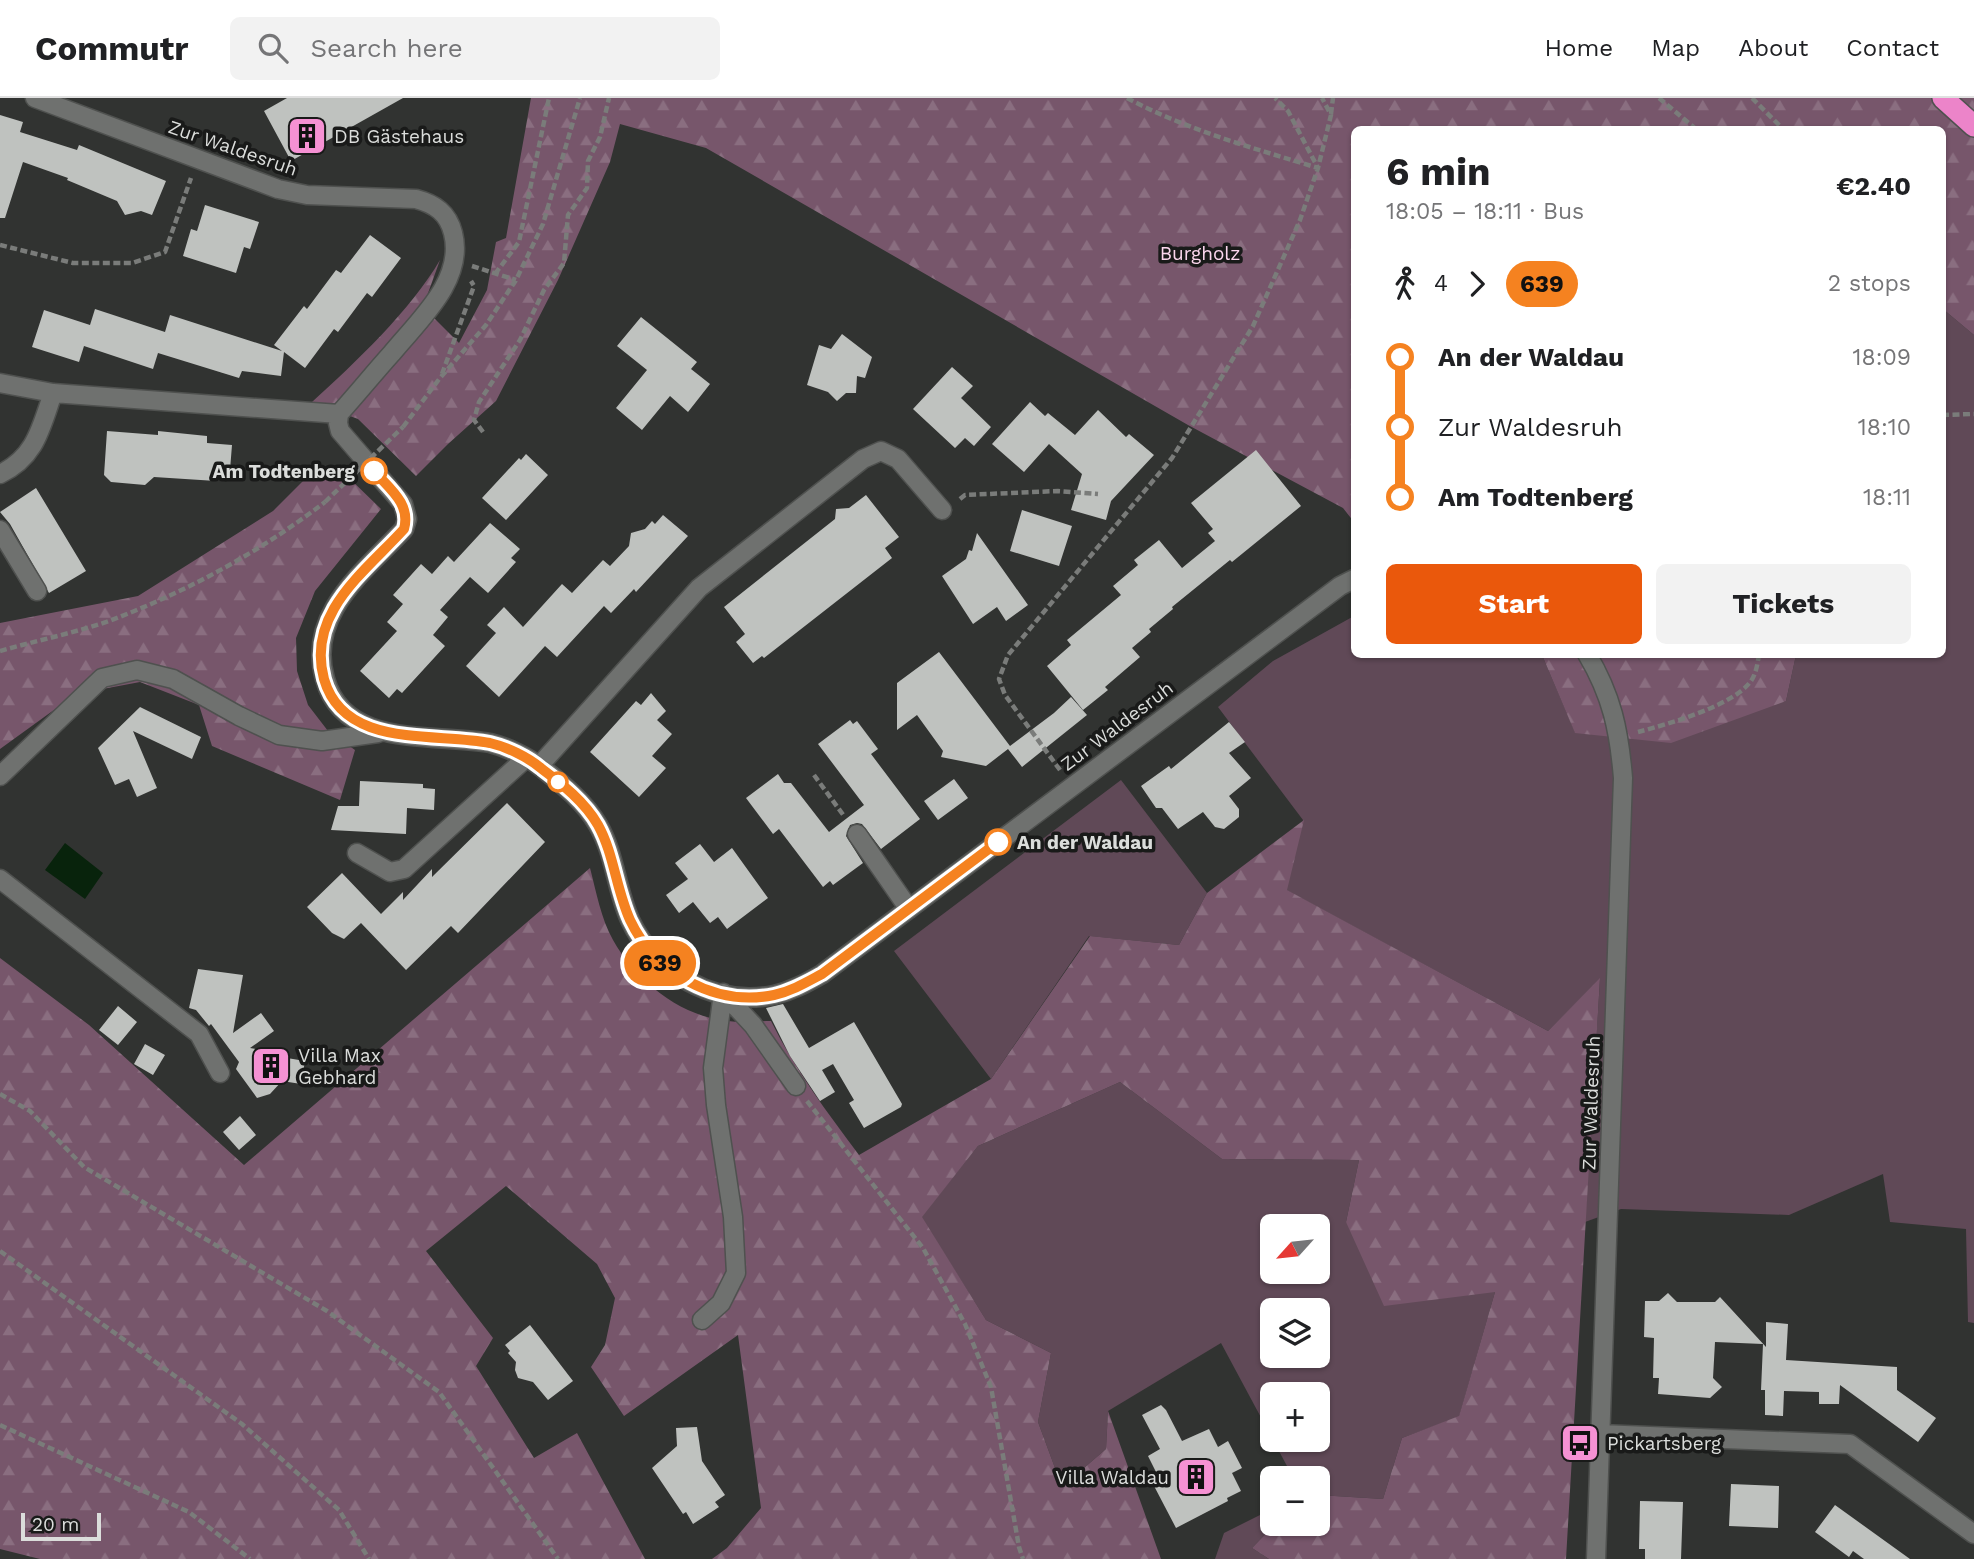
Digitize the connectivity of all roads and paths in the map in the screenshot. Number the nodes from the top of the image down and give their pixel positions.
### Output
1 (34, 98) edge
2 (549, 98) edge
3 (580, 98) edge
4 (609, 98) edge
5 (1127, 98) edge
6 (1276, 98) edge
7 (1322, 98) edge
8 (1334, 98) edge
9 (1659, 98) edge
10 (1752, 98) edge
11 (1943, 98) edge
12 (1331, 115) junction
13 (1692, 126) edge
14 (1780, 126) edge
15 (1974, 126) edge
16 (197, 160) junction
17 (1318, 168) junction
18 (0, 245) edge
19 (454, 260) junction
20 (516, 280) junction
21 (440, 378) junction
22 (0, 383) edge
23 (53, 393) junction
24 (339, 414) junction
25 (1974, 414) edge
26 (1946, 415) edge
27 (483, 432) dead end
28 (0, 474) edge
29 (1098, 494) dead end
30 (942, 510) joint
31 (0, 530) edge
32 (1351, 580) edge
33 (37, 591) dead end
34 (0, 651) edge
35 (1589, 658) edge
36 (1758, 658) edge
37 (385, 732) junction
38 (1619, 737) junction
39 (532, 762) junction
40 (814, 775) dead end
41 (0, 776) edge
42 (1072, 786) junction
43 (857, 834) joint
44 (357, 853) dead end
45 (0, 879) edge
46 (909, 909) junction
47 (723, 993) junction
48 (220, 1073) dead end
49 (796, 1086) joint
50 (0, 1094) edge
51 (0, 1251) edge
52 (702, 1320) dead end
53 (0, 1425) edge
54 (1600, 1434) junction
55 (1974, 1534) edge
56 (250, 1559) edge
57 (369, 1559) edge
58 (558, 1559) edge
59 (1023, 1559) edge
60 (1596, 1559) edge

1 - 16 street, Zur Waldesruh
2 - 20 path
3 - 20 path
4 - 27 path
5 - 17 path
6 - 17 path
7 - 12 path
8 - 12 path
9 - 13 path
10 - 14 path
11 - 15 highway
12 - 17 path
16 - 18 path
16 - 19 street, Zur Waldesruh
17 - 42 path
19 - 21 path
19 - 24 street, Zur Waldesruh
20 - 21 path
21 - 34 path, bridge
22 - 23 street
23 - 24 street
23 - 28 street
24 - 37 street, Zur Waldesruh
25 - 26 path
29 - 30 path
30 - 39 street
31 - 33 street
32 - 42 street, Zur Waldesruh
35 - 38 street, Zur Waldesruh
36 - 38 path
37 - 39 street, Zur Waldesruh
37 - 41 street, Zur Waldesruh
38 - 54 street, Zur Waldesruh
39 - 44 street
39 - 47 street, Zur Waldesruh
40 - 43 path
42 - 46 street, Zur Waldesruh
43 - 46 street
45 - 48 street
46 - 47 street, Zur Waldesruh
47 - 49 street
47 - 52 street
49 - 59 path
50 - 58 path
51 - 57 path
53 - 56 path
54 - 55 street
54 - 60 street, Zur Waldesruh

